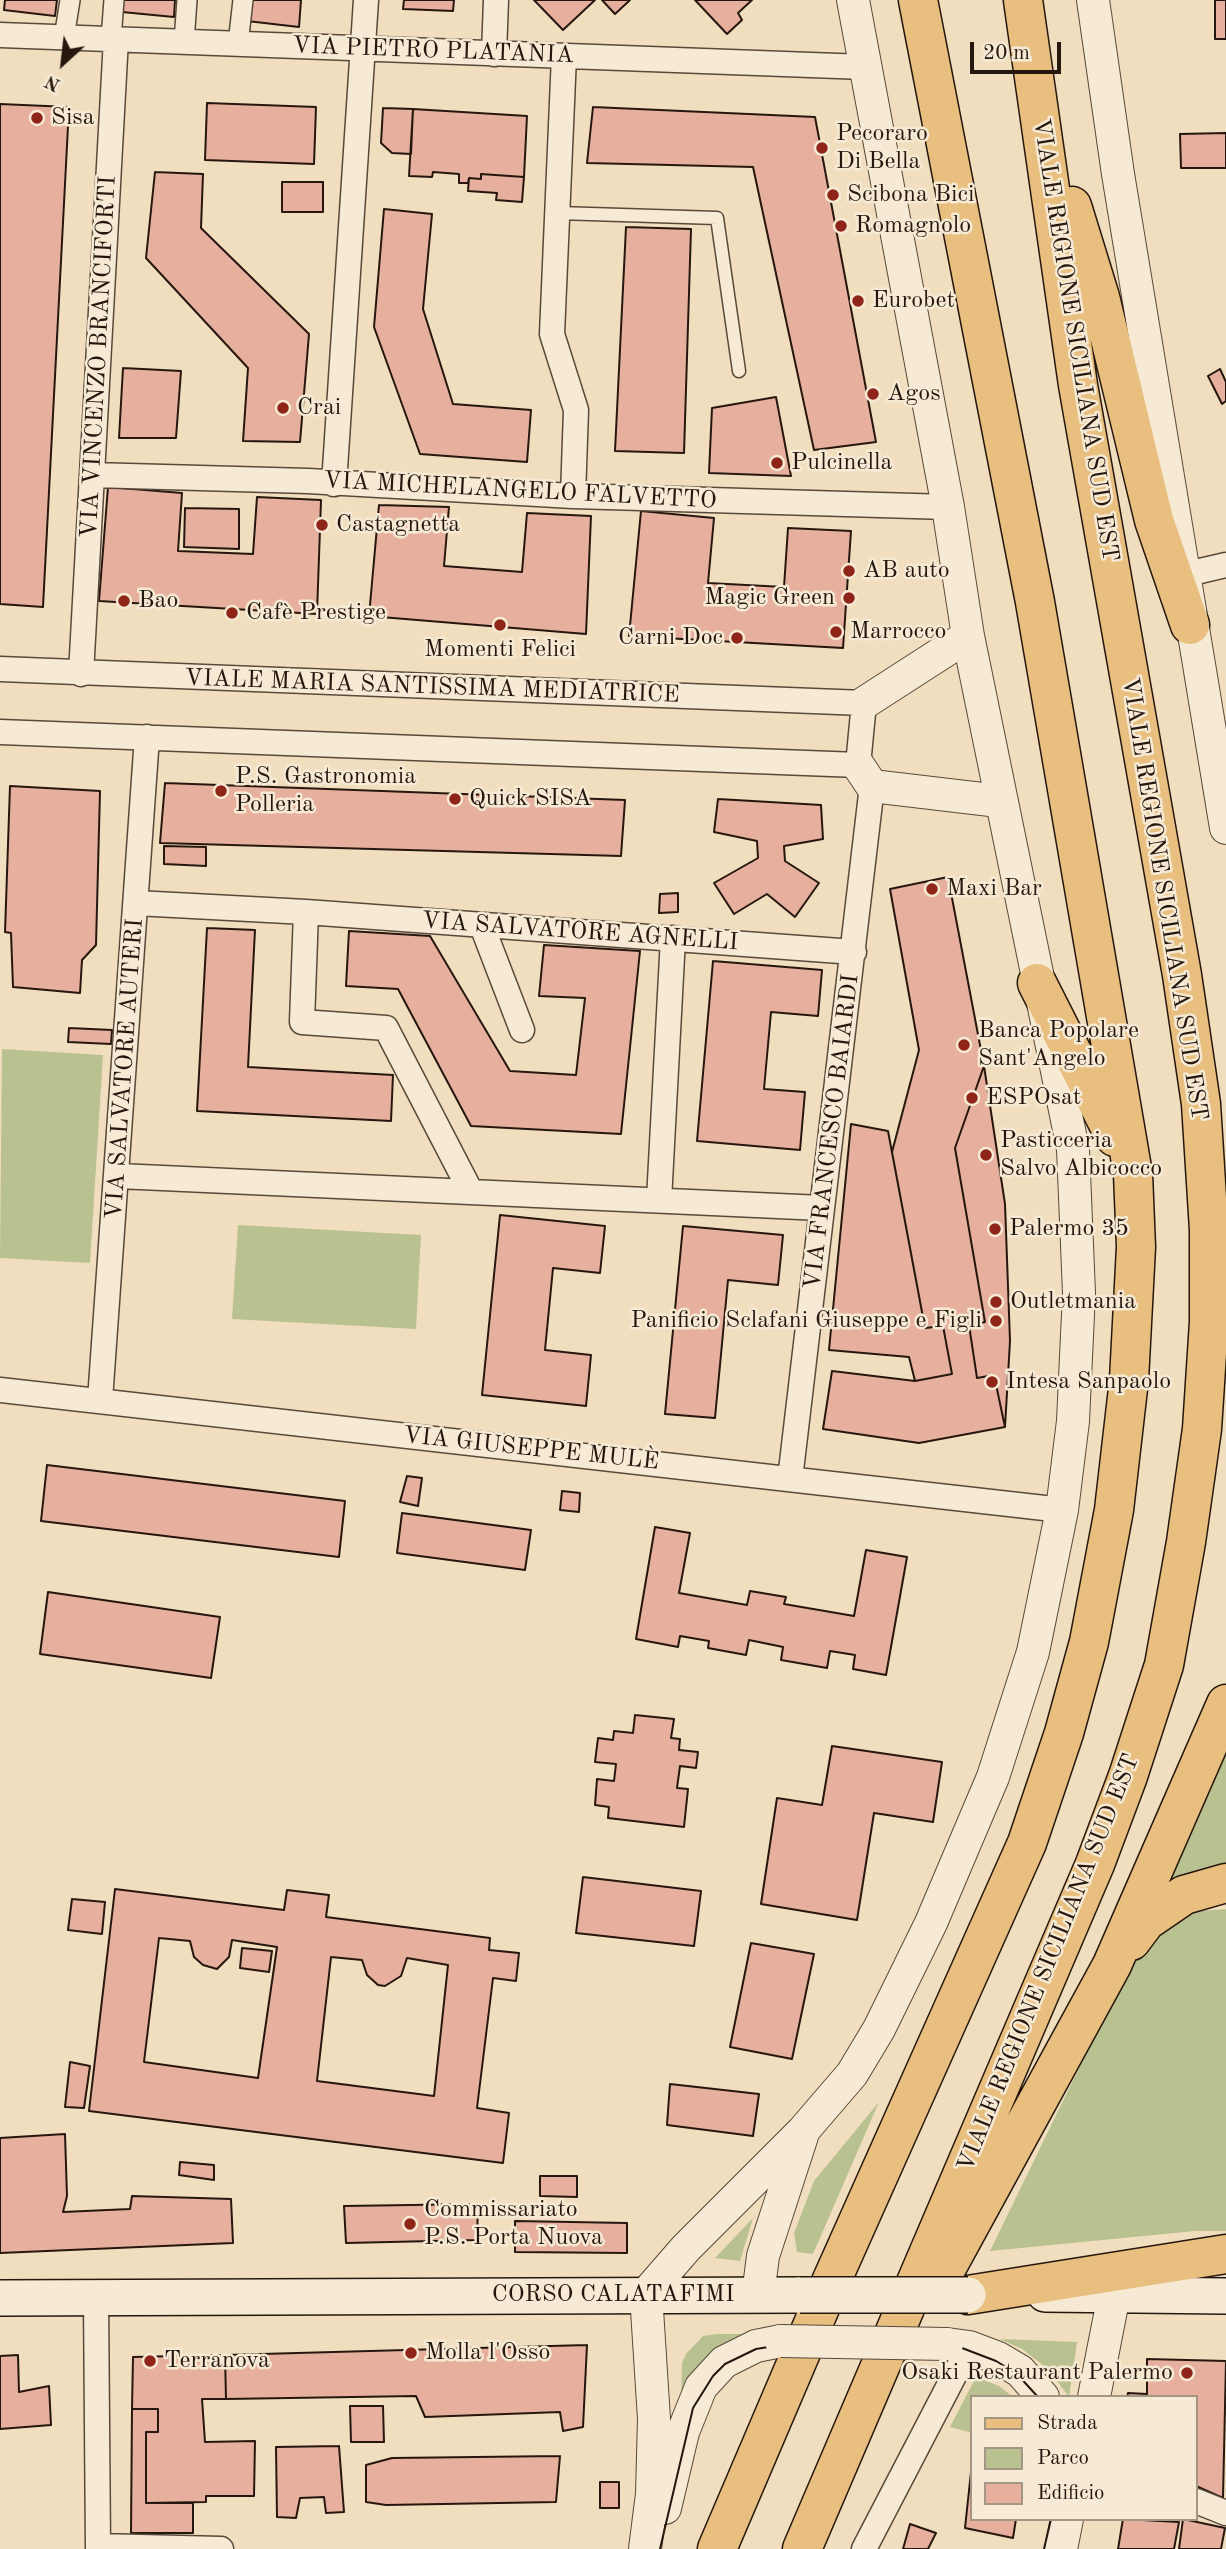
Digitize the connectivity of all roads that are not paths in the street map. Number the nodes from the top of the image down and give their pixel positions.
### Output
1 (70, 0) edge
2 (114, 0) edge
3 (187, 0) edge
4 (243, 0) edge
5 (366, 0) edge
6 (496, 0) edge
7 (853, 0) edge
8 (918, 0) edge
9 (1023, 0) edge
10 (1093, 0) edge
11 (0, 35) edge
12 (64, 38) junction
13 (113, 39) junction
14 (184, 42) junction
15 (238, 44) junction
16 (362, 49) junction
17 (495, 54) junction
18 (564, 56) junction
19 (866, 67) junction
20 (1039, 102) junction
21 (558, 213) junction
22 (739, 371) dead end
23 (92, 475) junction
24 (334, 484) junction
25 (573, 496) junction
26 (948, 507) junction
27 (1226, 565) edge
28 (1184, 575) junction
29 (1190, 625) junction
30 (968, 636) junction
31 (0, 669) edge
32 (81, 674) junction
33 (864, 703) junction
34 (0, 732) edge
35 (147, 737) junction
36 (865, 776) junction
37 (999, 801) junction
38 (1226, 828) edge
39 (136, 903) junction
40 (306, 912) junction
41 (482, 926) junction
42 (673, 938) junction
43 (854, 952) junction
44 (1037, 983) junction
45 (522, 1030) dead end
46 (1133, 1174) junction
47 (118, 1176) junction
48 (471, 1192) junction
49 (659, 1200) junction
50 (821, 1208) junction
51 (0, 1390) edge
52 (100, 1400) junction
53 (790, 1479) junction
54 (1062, 1510) junction
55 (1226, 1704) edge
56 (1226, 1883) edge
57 (1112, 1965) junction
58 (803, 2131) junction
59 (1226, 2254) edge
60 (816, 2289) junction
61 (646, 2294) junction
62 (758, 2295) junction
63 (968, 2295) junction
64 (1114, 2295) junction
65 (1226, 2296) edge
66 (0, 2298) edge
67 (96, 2298) junction
68 (958, 2345) junction
69 (1042, 2395) edge
70 (1094, 2395) edge
71 (843, 2454) junction
72 (1198, 2502) edge
73 (1226, 2513) edge
74 (1067, 2521) edge
75 (98, 2548) edge
76 (221, 2549) edge
77 (645, 2549) edge
78 (653, 2549) edge
79 (717, 2549) edge
80 (802, 2549) edge
81 (864, 2549) edge
82 (1061, 2549) edge

1 - 12 street
2 - 13 street
3 - 14 street
4 - 15 street
5 - 16 street
6 - 17 street
7 - 19 street
8 - 46 main road
9 - 20 main road, VIALE REGIONE SICILIANA SUD EST
10 - 28 street
11 - 12 street, VIA PIETRO PLATANIA
12 - 13 street, VIA PIETRO PLATANIA
13 - 14 street, VIA PIETRO PLATANIA
13 - 23 street, VIA VINCENZO BRANCIFORTI
14 - 15 street, VIA PIETRO PLATANIA
15 - 16 street, VIA PIETRO PLATANIA
16 - 17 street, VIA PIETRO PLATANIA
16 - 24 street
17 - 18 street, VIA PIETRO PLATANIA
18 - 19 street, VIA PIETRO PLATANIA
18 - 21 street
19 - 26 street
20 - 29 main road
20 - 71 main road, VIALE REGIONE SICILIANA SUD EST
21 - 22 lane
21 - 25 street
23 - 24 street, VIA MICHELANGELO FALVETTO
23 - 32 street, VIA VINCENZO BRANCIFORTI
24 - 25 street, VIA MICHELANGELO FALVETTO
25 - 26 street, VIA MICHELANGELO FALVETTO
26 - 30 street
27 - 28 street
28 - 29 street
29 - 38 street
30 - 33 street
30 - 37 street
31 - 32 street, VIALE MARIA SANTISSIMA MEDIATRICE
32 - 33 street, VIALE MARIA SANTISSIMA MEDIATRICE
33 - 36 street
34 - 35 street
35 - 36 street
35 - 39 street, VIA SALVATORE AUTERI
36 - 37 street
36 - 43 street, VIA FRANCESCO BAIARDI
37 - 44 street
39 - 40 street, VIA SALVATORE AGNELLI
39 - 47 street, VIA SALVATORE AUTERI
40 - 41 street, VIA SALVATORE AGNELLI
40 - 48 street
41 - 42 street, VIA SALVATORE AGNELLI
41 - 45 street
42 - 43 street, VIA SALVATORE AGNELLI
42 - 49 street
43 - 50 street, VIA FRANCESCO BAIARDI
44 - 46 main road
44 - 54 street
46 - 60 main road
47 - 48 street
47 - 52 street, VIA SALVATORE AUTERI
48 - 49 street
49 - 50 street
50 - 53 street, VIA FRANCESCO BAIARDI
51 - 52 street, VIA GIUSEPPE MULÈ
52 - 53 street, VIA GIUSEPPE MULÈ
53 - 54 street, VIA GIUSEPPE MULÈ
54 - 58 street
55 - 57 main road
56 - 57 main road
57 - 71 main road
58 - 61 street
58 - 62 street
59 - 63 main road
60 - 62 main road, CORSO CALATAFIMI
60 - 63 main road, CORSO CALATAFIMI, bridge
60 - 79 main road
61 - 62 main road, CORSO CALATAFIMI
61 - 67 main road, CORSO CALATAFIMI
61 - 77 street
63 - 64 main road, CORSO CALATAFIMI
64 - 65 main road, CORSO CALATAFIMI
64 - 70 street
66 - 67 main road, CORSO CALATAFIMI
67 - 75 street
68 - 69 street
68 - 78 street, bridge
68 - 81 street
71 - 80 main road
72 - 73 street
74 - 82 street
75 - 76 street

